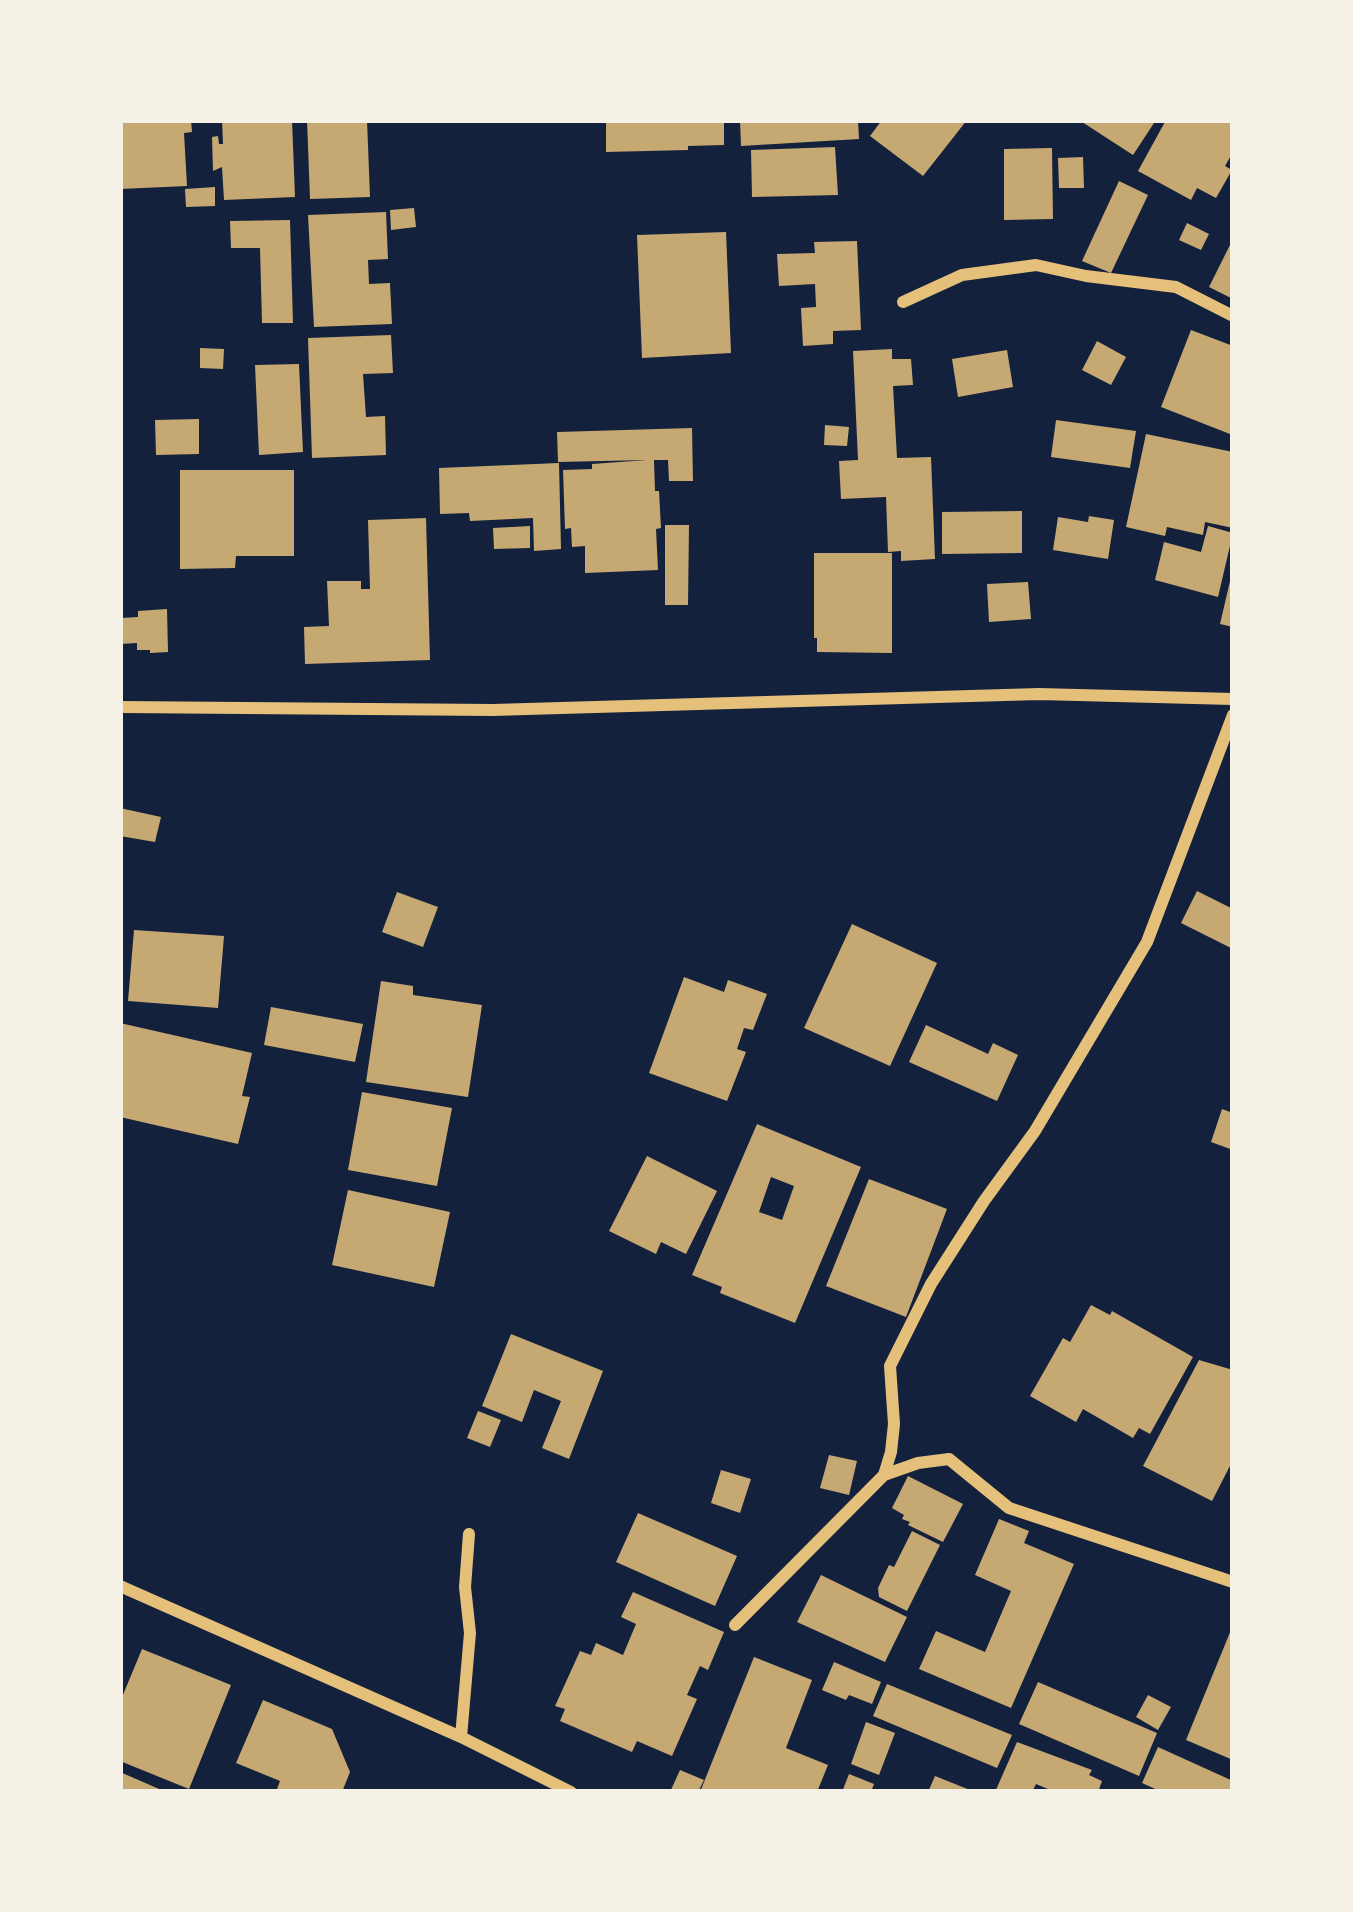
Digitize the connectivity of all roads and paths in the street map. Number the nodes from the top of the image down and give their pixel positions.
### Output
1 (904, 302) dead end
2 (1233, 316) edge
3 (1233, 699) edge
4 (120, 707) edge
5 (1233, 716) edge
6 (884, 1475) junction
7 (469, 1534) dead end
8 (1233, 1582) edge
9 (120, 1586) edge
10 (735, 1625) dead end
11 (461, 1737) junction
12 (571, 1792) edge

1 - 2 street
3 - 4 street
5 - 6 street
6 - 8 street
6 - 10 street
7 - 11 street
9 - 11 street
11 - 12 street

